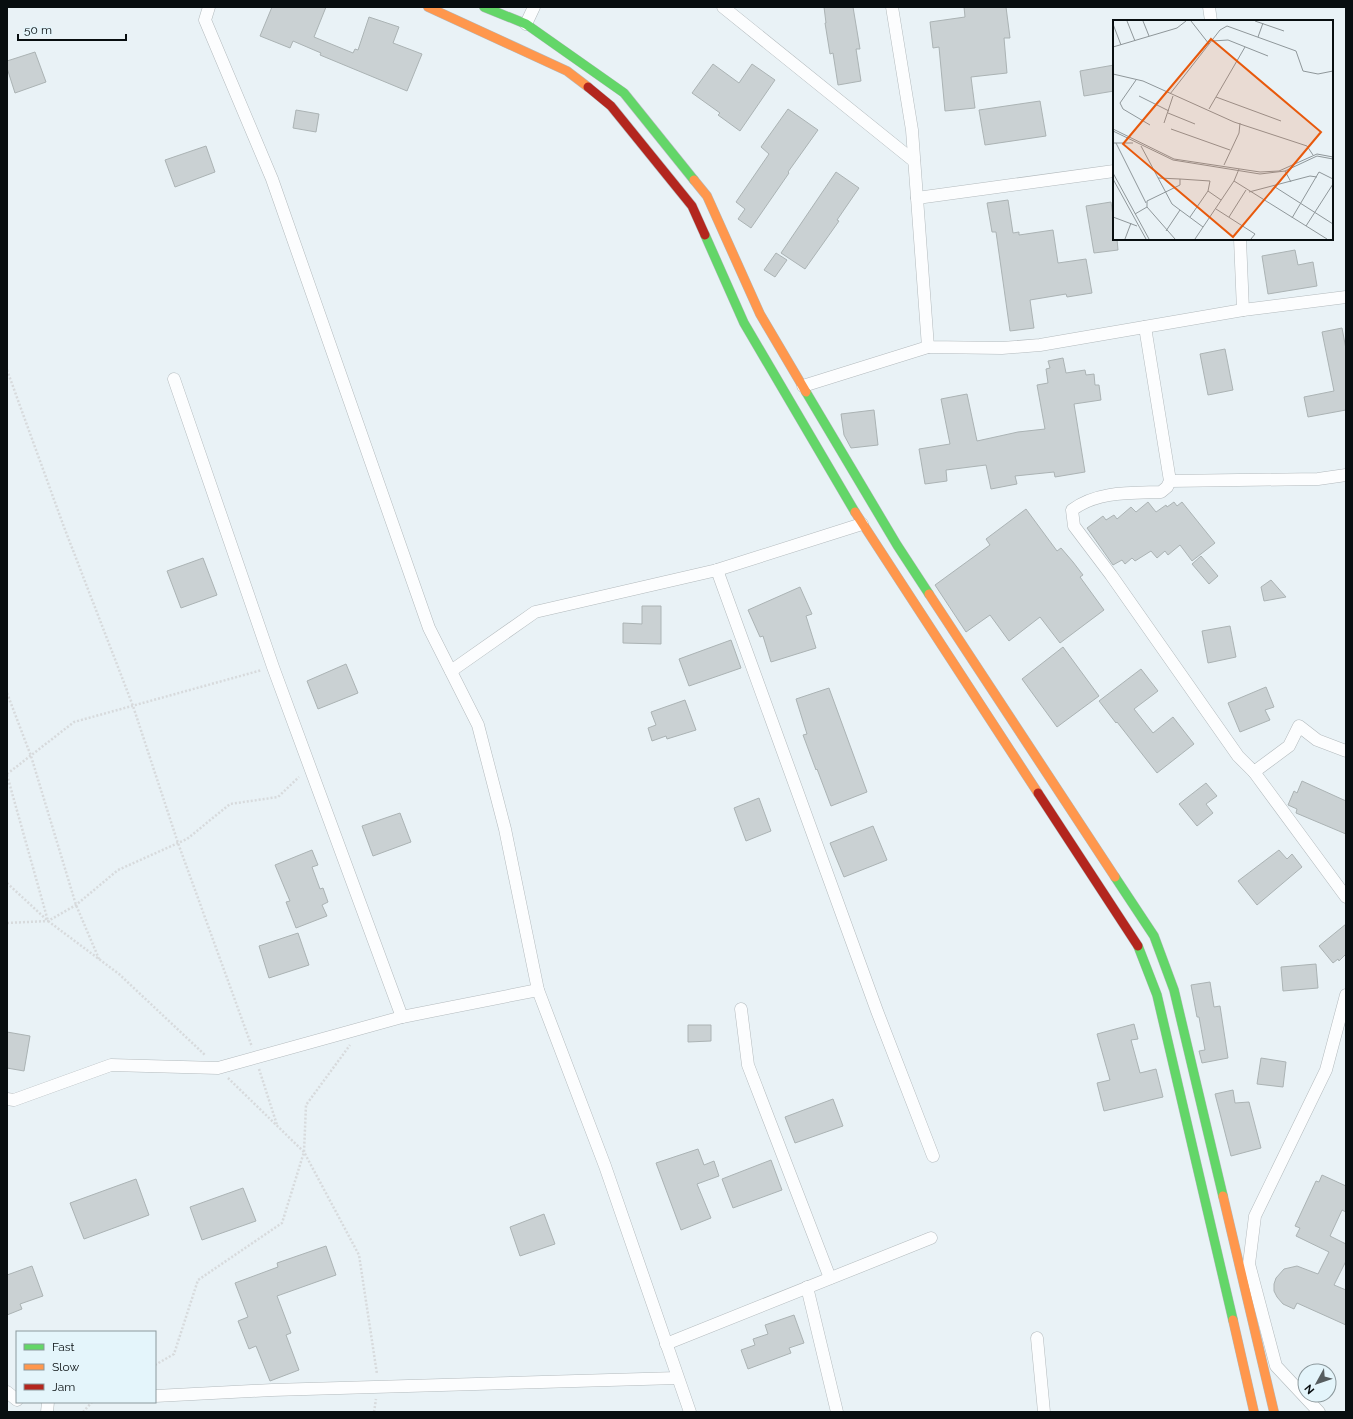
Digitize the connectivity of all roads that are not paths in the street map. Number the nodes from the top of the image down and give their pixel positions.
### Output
1 (208, 7) edge
2 (428, 7) edge
3 (484, 7) edge
4 (534, 7) edge
5 (722, 7) edge
6 (892, 7) edge
7 (1209, 7) edge
8 (1211, 20) edge
9 (526, 24) junction
10 (914, 161) junction
11 (1113, 170) edge
12 (917, 198) junction
13 (1240, 240) edge
14 (1346, 297) edge
15 (1243, 310) junction
16 (1146, 327) junction
17 (928, 347) junction
18 (174, 379) dead end
19 (803, 386) junction
20 (1346, 475) edge
21 (1170, 481) junction
22 (862, 524) junction
23 (717, 570) junction
24 (451, 671) junction
25 (1346, 751) edge
26 (1254, 772) junction
27 (1346, 897) edge
28 (538, 990) junction
29 (1346, 995) edge
30 (741, 1009) dead end
31 (402, 1017) junction
32 (7, 1099) edge
33 (933, 1156) dead end
34 (931, 1238) dead end
35 (830, 1278) junction
36 (807, 1287) junction
37 (1038, 1338) dead end
38 (666, 1344) junction
39 (677, 1378) junction
40 (7, 1392) edge
41 (156, 1396) edge
42 (16, 1400) edge
43 (690, 1412) edge
44 (837, 1412) edge
45 (1044, 1412) edge
46 (1254, 1412) edge
47 (1274, 1412) edge
48 (1319, 1412) edge

1 - 24 street
2 - 22 street
3 - 9 street
4 - 9 street
5 - 10 street
6 - 10 street
7 - 8 street
9 - 19 street
10 - 12 street
11 - 12 street
12 - 17 street
13 - 15 street
14 - 15 street
15 - 16 street
16 - 17 street
16 - 21 street
17 - 19 street
18 - 31 street
19 - 47 street
20 - 21 street
21 - 26 street
22 - 23 street
22 - 46 street
23 - 24 street
23 - 33 street
24 - 28 street
25 - 26 street
26 - 27 street
28 - 31 street
28 - 38 street
29 - 48 street
30 - 35 street
31 - 32 street
34 - 35 street
35 - 36 street
36 - 38 street
36 - 44 street
37 - 45 street
38 - 39 street
39 - 41 street
39 - 43 street
40 - 42 street

